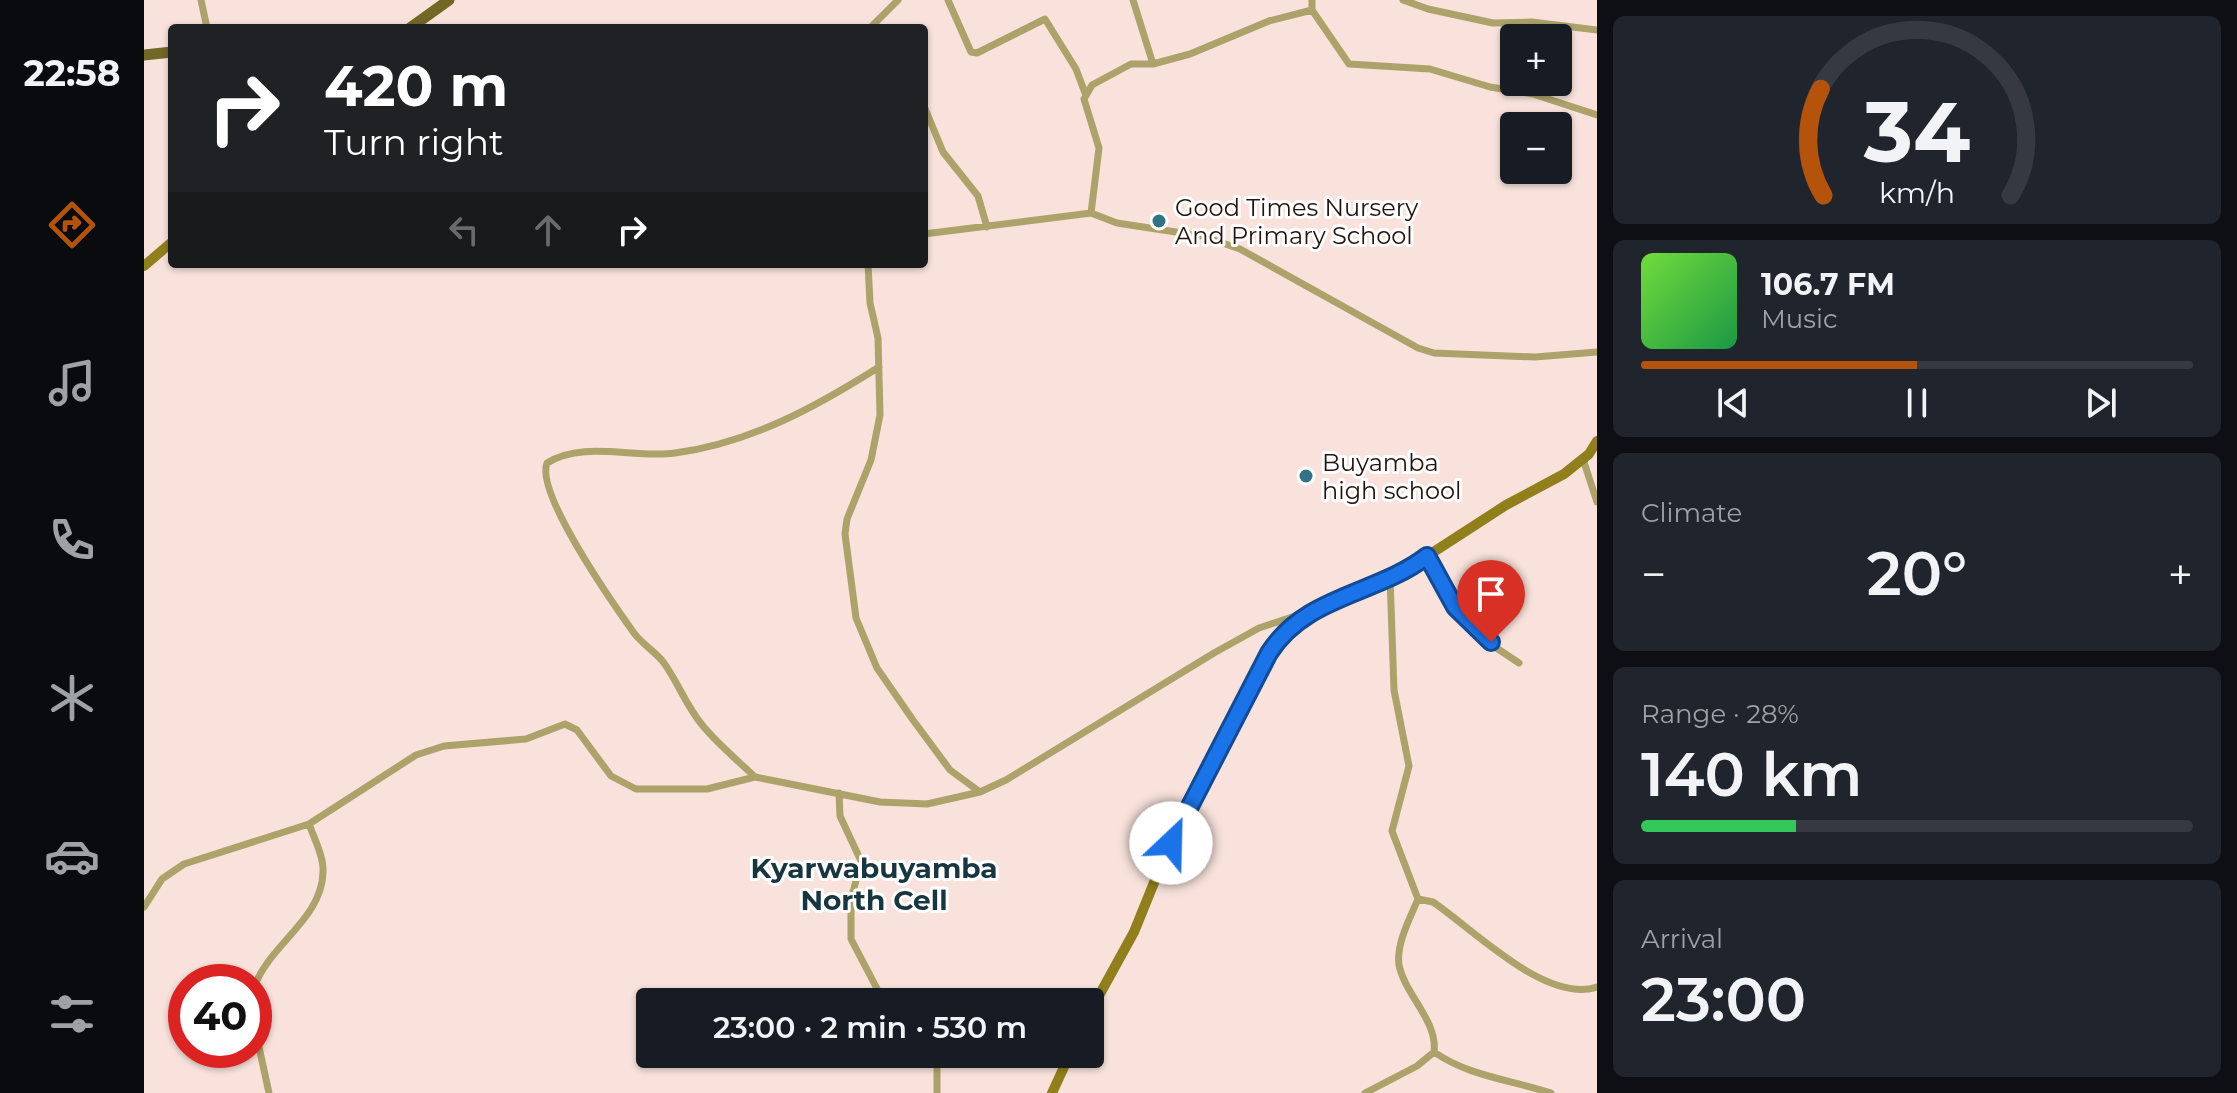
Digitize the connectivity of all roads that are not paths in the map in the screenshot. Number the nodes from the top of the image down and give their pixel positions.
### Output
1 (201, 0) edge
2 (449, 0) edge
3 (898, 0) edge
4 (948, 0) edge
5 (1133, 0) edge
6 (1312, 0) edge
7 (1403, 0) edge
8 (1312, 10) junction
9 (206, 24) edge
10 (414, 24) edge
11 (874, 24) edge
12 (1597, 30) edge
13 (168, 52) edge
14 (144, 55) edge
15 (1153, 64) junction
16 (1085, 93) junction
17 (1597, 115) edge
18 (928, 116) edge
19 (1091, 213) junction
20 (987, 227) junction
21 (928, 234) edge
22 (168, 245) edge
23 (144, 266) edge
24 (868, 268) edge
25 (1597, 352) edge
26 (879, 367) junction
27 (1597, 441) edge
28 (1583, 459) junction
29 (1597, 502) edge
30 (1427, 556) junction
31 (1390, 577) junction
32 (1312, 610) junction
33 (1519, 663) dead end
34 (755, 777) junction
35 (980, 792) junction
36 (839, 793) junction
37 (309, 824) junction
38 (1418, 899) junction
39 (144, 907) edge
40 (266, 964) edge
41 (1597, 987) edge
42 (876, 988) edge
43 (1103, 988) edge
44 (1434, 1052) junction
45 (264, 1068) edge
46 (937, 1068) edge
47 (1064, 1068) edge
48 (269, 1093) edge
49 (937, 1093) edge
50 (1052, 1093) edge
51 (1365, 1093) edge
52 (1551, 1093) edge

1 - 9 street
2 - 10 main road
3 - 11 street
4 - 16 street
5 - 15 street
6 - 8 street
7 - 12 street
8 - 15 street
8 - 17 street
13 - 14 main road
15 - 16 street
16 - 19 street
18 - 20 street
19 - 20 street
19 - 25 street
20 - 21 street
22 - 23 street
24 - 26 street
26 - 34 street
26 - 35 street
27 - 28 street
28 - 29 street
28 - 30 street
30 - 31 street
30 - 33 street
31 - 32 street
31 - 38 street
32 - 35 street
32 - 43 street
34 - 36 street
34 - 37 street
35 - 36 street
36 - 42 street
37 - 39 street
37 - 40 street
38 - 41 street
38 - 44 street
44 - 51 street
44 - 52 street
45 - 48 street
46 - 49 street
47 - 50 street

